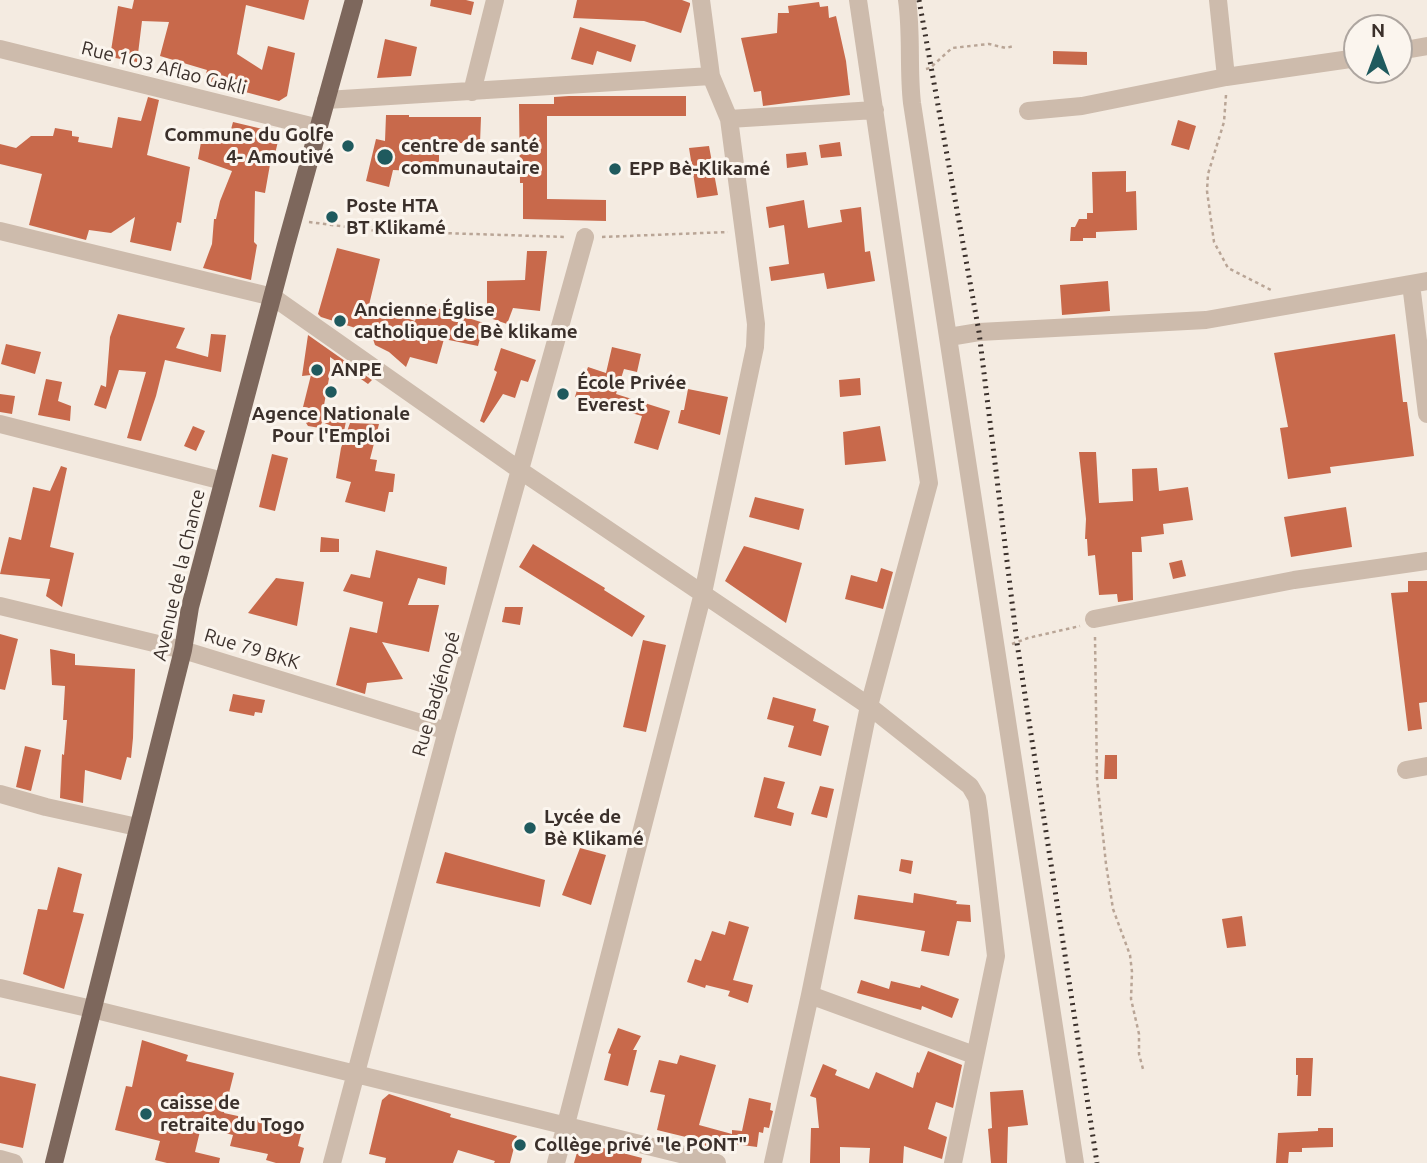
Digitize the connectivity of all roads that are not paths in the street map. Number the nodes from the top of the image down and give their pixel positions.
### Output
1 (354, 0) edge
2 (495, 0) edge
3 (701, 0) edge
4 (858, 0) edge
5 (907, 0) edge
6 (1219, 0) edge
7 (0, 49) edge
8 (1343, 60) edge
9 (711, 76) junction
10 (1226, 78) junction
11 (472, 92) junction
12 (326, 100) junction
13 (875, 110) junction
14 (1028, 111) dead end
15 (729, 119) junction
16 (318, 128) junction
17 (0, 231) edge
18 (585, 237) road end
19 (1419, 282) edge
20 (273, 297) junction
21 (949, 337) junction
22 (1427, 414) edge
23 (0, 424) edge
24 (521, 471) junction
25 (223, 481) junction
26 (1427, 561) edge
27 (703, 593) junction
28 (0, 606) edge
29 (1094, 618) road end
30 (183, 650) junction
31 (869, 706) junction
32 (447, 731) junction
33 (1427, 766) edge
34 (1406, 770) dead end
35 (0, 794) edge
36 (137, 827) junction
37 (0, 988) edge
38 (810, 995) junction
39 (92, 1009) junction
40 (974, 1055) junction
41 (355, 1074) junction
42 (565, 1126) junction
43 (0, 1159) edge
44 (14, 1163) edge
45 (54, 1163) edge
46 (332, 1163) edge
47 (556, 1163) edge
48 (717, 1163) edge
49 (773, 1163) edge
50 (953, 1163) edge
51 (1075, 1163) edge

1 - 12 main road, Avenue de la Chance
2 - 11 street
3 - 9 street
4 - 13 street
5 - 21 street
6 - 10 street
7 - 16 street, Rue 1O3 Aflao Gakli
8 - 10 street
9 - 11 street
9 - 15 street
10 - 14 street
11 - 12 street
12 - 16 main road, Avenue de la Chance
13 - 15 street
13 - 31 street
15 - 27 street
16 - 20 main road, Avenue de la Chance
17 - 20 street
18 - 24 street, Rue Badjénopé
19 - 21 street
19 - 22 street
20 - 24 street
20 - 25 main road, Avenue de la Chance
21 - 51 street
23 - 25 street
24 - 27 street
24 - 32 street, Rue Badjénopé
25 - 30 main road, Avenue de la Chance
26 - 29 street
27 - 31 street
27 - 42 street
28 - 30 street, Rue 79 BKK
30 - 32 street, Rue 79 BKK
30 - 36 main road, Avenue de la Chance
31 - 38 street
31 - 40 street
32 - 41 street, Rue Badjénopé
33 - 34 street
35 - 36 street
36 - 39 main road, Avenue de la Chance
37 - 39 street
38 - 40 street
38 - 49 street
39 - 41 street
39 - 45 main road, Avenue de la Chance
40 - 50 street
41 - 42 street
41 - 46 street, Rue Badjénopé
42 - 47 street
42 - 48 street
43 - 44 street

